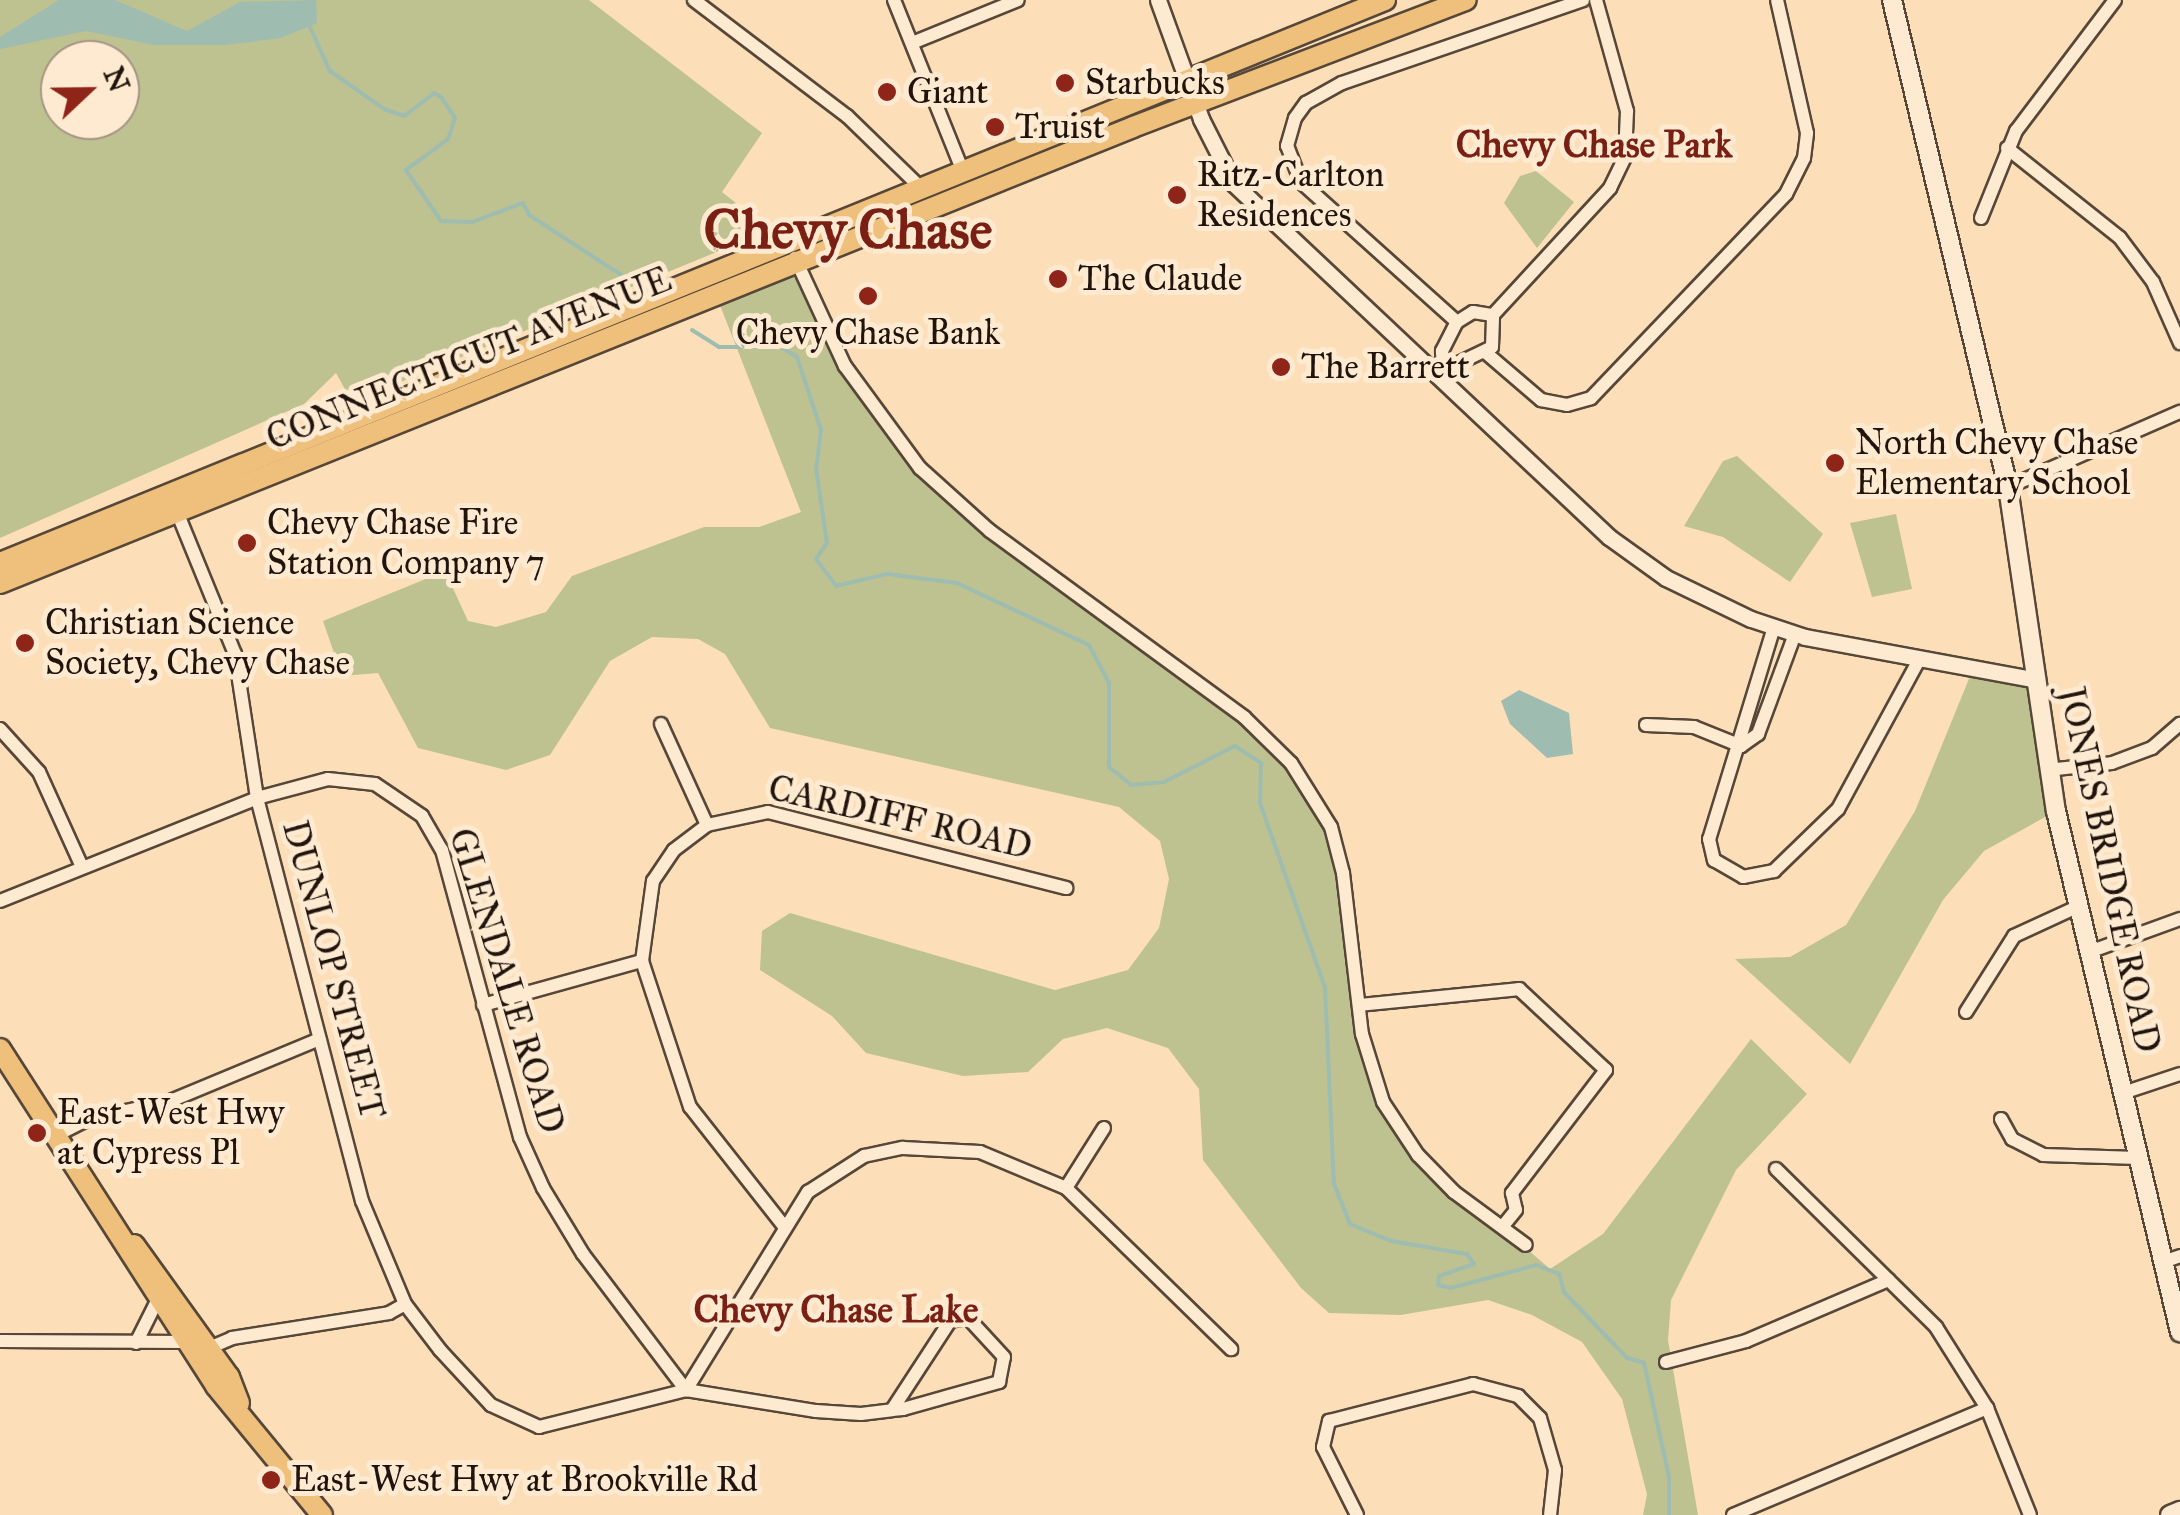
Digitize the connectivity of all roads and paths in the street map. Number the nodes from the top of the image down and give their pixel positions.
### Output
1 (694, 0) edge
2 (894, 0) edge
3 (1018, 0) edge
4 (1158, 0) edge
5 (1385, 0) edge
6 (1466, 0) edge
7 (1583, 0) edge
8 (1596, 0) edge
9 (1777, 0) edge
10 (2116, 0) edge
11 (1896, 3) edge
12 (912, 43) junction
13 (1186, 79) junction
14 (1195, 103) junction
15 (2007, 148) junction
16 (962, 170) junction
17 (918, 185) junction
18 (1980, 218) dead end
19 (788, 241) junction
20 (798, 265) junction
21 (1494, 315) junction
22 (1456, 322) junction
23 (2180, 343) edge
24 (1485, 352) junction
25 (1440, 370) junction
26 (2180, 412) edge
27 (2008, 488) junction
28 (173, 503) junction
29 (0, 563) edge
30 (0, 583) edge
31 (1774, 627) junction
32 (1795, 634) junction
33 (1919, 660) junction
34 (2036, 680) junction
35 (662, 724) dead end
36 (2180, 724) edge
37 (1646, 725) dead end
38 (0, 729) edge
39 (1741, 746) junction
40 (2047, 770) junction
41 (257, 798) junction
42 (707, 824) junction
43 (82, 868) junction
44 (1066, 888) dead end
45 (0, 902) edge
46 (2077, 907) junction
47 (2180, 919) edge
48 (2089, 952) junction
49 (642, 961) junction
50 (483, 1005) junction
51 (1359, 1005) junction
52 (1966, 1012) dead end
53 (319, 1039) junction
54 (0, 1049) edge
55 (2180, 1074) edge
56 (2123, 1093) junction
57 (2001, 1119) dead end
58 (1104, 1128) dead end
59 (57, 1135) junction
60 (2138, 1158) junction
61 (1776, 1169) dead end
62 (1066, 1188) junction
63 (783, 1225) junction
64 (1502, 1227) junction
65 (124, 1235) junction
66 (1526, 1245) dead end
67 (2171, 1259) edge
68 (1888, 1280) junction
69 (158, 1298) junction
70 (405, 1304) junction
71 (2180, 1332) edge
72 (0, 1341) edge
73 (186, 1342) junction
74 (136, 1343) junction
75 (209, 1348) junction
76 (1231, 1350) dead end
77 (1666, 1362) dead end
78 (686, 1390) junction
79 (1987, 1408) junction
80 (242, 1410) junction
81 (892, 1410) junction
82 (2180, 1511) edge
83 (314, 1512) edge
84 (1357, 1515) edge
85 (1550, 1515) edge
86 (1733, 1515) edge
87 (2030, 1515) edge
88 (2170, 1515) edge

1 - 17 street
2 - 12 street
3 - 12 street
4 - 13 street
5 - 13 main road, CONNECTICUT AVENUE
6 - 14 main road, CONNECTICUT AVENUE
7 - 22 street
8 - 21 street
9 - 24 street
10 - 15 street
11 - 27 main road, JONES BRIDGE ROAD
12 - 16 street
13 - 14 street
13 - 16 main road, CONNECTICUT AVENUE
14 - 20 main road, CONNECTICUT AVENUE
14 - 25 street
15 - 18 street
15 - 23 street
16 - 17 main road, CONNECTICUT AVENUE
17 - 19 main road, CONNECTICUT AVENUE
19 - 20 street
19 - 28 main road, CONNECTICUT AVENUE
20 - 28 main road, CONNECTICUT AVENUE
20 - 51 street
21 - 22 street
21 - 24 street
22 - 25 street
24 - 25 street
25 - 31 street
26 - 27 street
27 - 34 main road, JONES BRIDGE ROAD
28 - 29 main road, CONNECTICUT AVENUE
28 - 30 main road, CONNECTICUT AVENUE
28 - 41 street, DUNLOP STREET
31 - 32 street
31 - 39 street
32 - 33 street
32 - 39 street
33 - 34 street
33 - 39 street
34 - 40 main road, JONES BRIDGE ROAD
35 - 42 street
36 - 40 street
37 - 39 street
38 - 43 street
40 - 46 main road, JONES BRIDGE ROAD
41 - 43 street, GLENDALE ROAD
41 - 50 street, GLENDALE ROAD
41 - 53 street, DUNLOP STREET
42 - 44 street, CARDIFF ROAD
42 - 49 street
43 - 45 street, GLENDALE ROAD
46 - 48 main road, JONES BRIDGE ROAD
46 - 52 street
47 - 48 street
48 - 56 main road, JONES BRIDGE ROAD
49 - 50 street
49 - 63 street
50 - 78 street, GLENDALE ROAD
51 - 64 street
51 - 64 street
53 - 59 street
53 - 70 street, DUNLOP STREET
54 - 59 main road
55 - 56 street
56 - 60 main road, JONES BRIDGE ROAD
57 - 60 street
58 - 62 street
59 - 65 main road
60 - 67 main road, JONES BRIDGE ROAD
61 - 68 street
62 - 63 street
62 - 76 street
63 - 78 street
64 - 66 street
65 - 69 main road
65 - 75 main road
67 - 71 main road, JONES BRIDGE ROAD
68 - 77 street
68 - 79 street
69 - 73 main road
69 - 74 street
70 - 75 street
70 - 78 street, DUNLOP STREET
72 - 74 street
73 - 74 street
73 - 80 main road
75 - 80 main road
78 - 81 street
79 - 86 street
79 - 87 street
80 - 83 main road
81 - 81 street
82 - 88 main road
84 - 85 street

